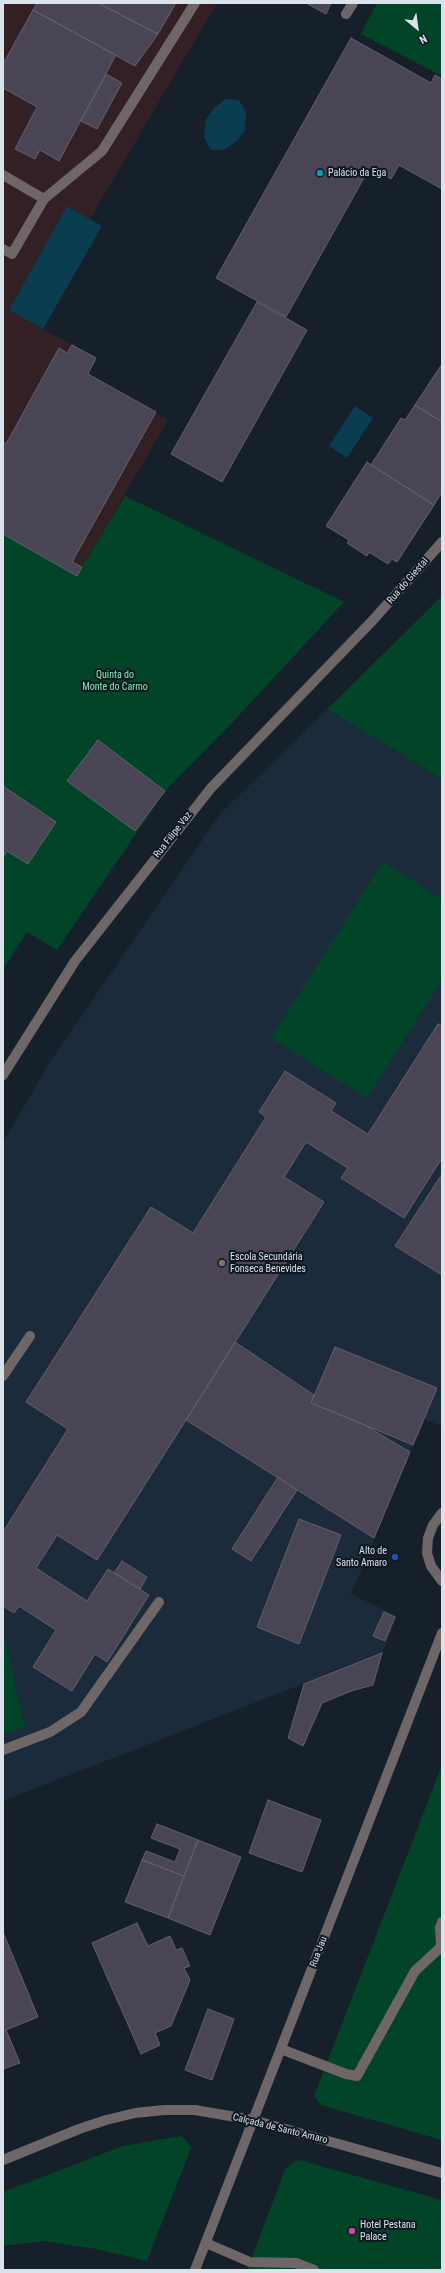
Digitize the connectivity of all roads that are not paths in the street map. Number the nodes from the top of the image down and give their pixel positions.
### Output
1 (195, 3) edge
2 (353, 3) edge
3 (346, 14) dead end
4 (3, 175) edge
5 (44, 199) junction
6 (3, 249) edge
7 (442, 542) edge
8 (374, 619) joint
9 (3, 1075) edge
10 (30, 1336) dead end
11 (3, 1376) edge
12 (442, 1513) edge
13 (442, 1581) edge
14 (159, 1602) dead end
15 (442, 1633) edge
16 (3, 1750) edge
17 (442, 1922) edge
18 (441, 1946) edge
19 (281, 2049) junction
20 (253, 2120) junction
21 (3, 2160) edge
22 (442, 2173) edge
23 (206, 2243) junction
24 (195, 2270) edge
25 (314, 2270) edge

1 - 5 street
2 - 3 street
4 - 5 street
5 - 6 street
7 - 8 street, Rua do Giestal
8 - 9 street, Rua Filipe Vaz
10 - 11 street
12 - 13 street
14 - 16 street
15 - 19 street, Rua Jau
17 - 18 street
18 - 19 street
19 - 20 street, Rua Jau
20 - 21 street, Calçada de Santo Amaro
20 - 22 street, Calçada de Santo Amaro
20 - 23 street, Rua Jau
23 - 24 street, Rua Jau
23 - 25 street

